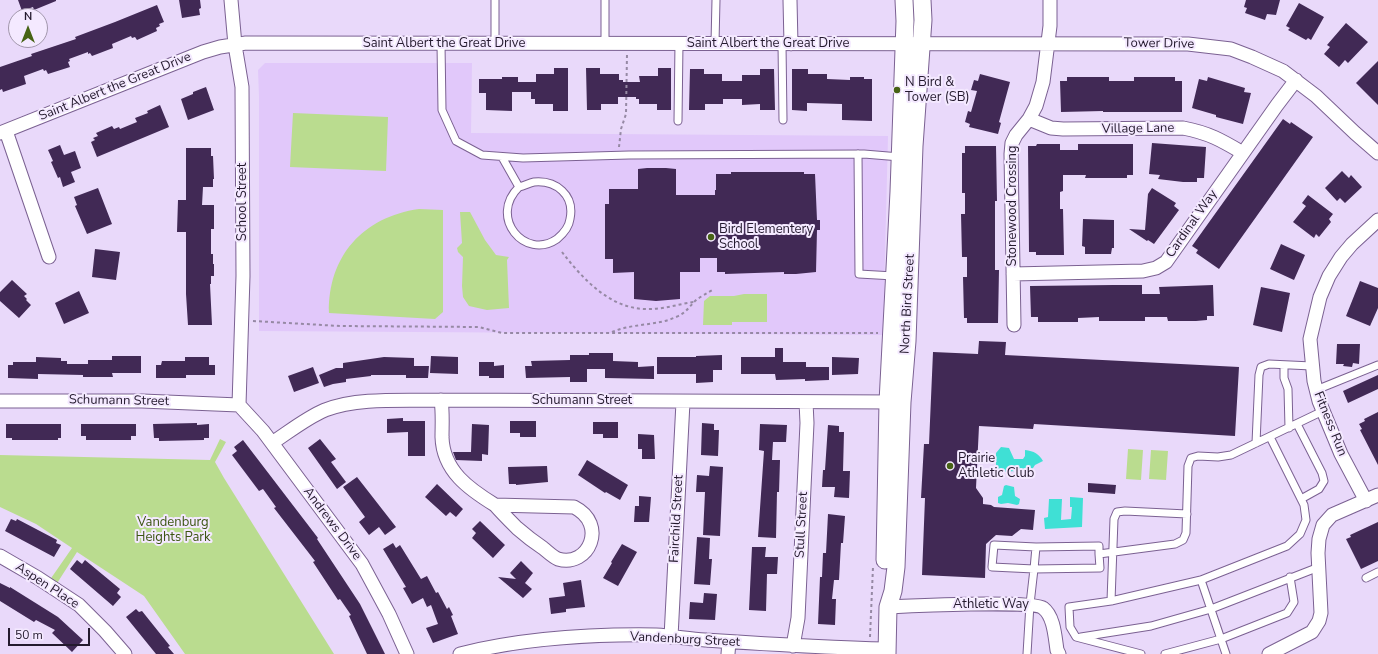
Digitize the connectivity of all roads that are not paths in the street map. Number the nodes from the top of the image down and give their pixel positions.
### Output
1 (230, 0) edge
2 (495, 0) edge
3 (605, 0) edge
4 (716, 0) edge
5 (790, 0) edge
6 (904, 0) edge
7 (922, 0) edge
8 (1050, 0) edge
9 (605, 43) junction
10 (679, 43) junction
11 (715, 43) junction
12 (1048, 43) junction
13 (441, 44) junction
14 (495, 44) junction
15 (786, 44) junction
16 (904, 44) junction
17 (921, 44) junction
18 (235, 45) junction
19 (1296, 80) junction
20 (1029, 119) junction
21 (783, 120) dead end
22 (678, 122) dead end
23 (3, 132) edge
24 (1243, 153) junction
25 (1378, 153) edge
26 (858, 154) junction
27 (502, 157) junction
28 (900, 157) junction
29 (519, 187) junction
30 (1378, 220) edge
31 (49, 257) dead end
32 (1013, 274) junction
33 (902, 277) junction
34 (1014, 325) dead end
35 (1284, 365) junction
36 (1378, 365) edge
37 (1312, 366) junction
38 (1316, 390) junction
39 (441, 400) junction
40 (0, 401) edge
41 (683, 402) junction
42 (806, 402) junction
43 (895, 402) junction
44 (239, 405) junction
45 (1323, 411) junction
46 (1297, 424) junction
47 (1289, 428) junction
48 (1270, 436) junction
49 (272, 443) junction
50 (1256, 443) junction
51 (1378, 495) edge
52 (1301, 499) junction
53 (1366, 501) junction
54 (495, 505) junction
55 (1187, 514) junction
56 (1036, 547) junction
57 (1112, 553) junction
58 (1099, 554) junction
59 (0, 556) edge
60 (1319, 567) junction
61 (1034, 569) junction
62 (1378, 572) edge
63 (1290, 577) junction
64 (1366, 578) dead end
65 (1201, 580) junction
66 (1111, 601) junction
67 (1030, 604) junction
68 (888, 607) junction
69 (1211, 609) junction
70 (672, 637) junction
71 (1076, 637) junction
72 (1221, 639) junction
73 (793, 646) junction
74 (728, 648) edge
75 (887, 652) edge
76 (125, 654) edge
77 (408, 654) edge
78 (460, 654) edge
79 (1027, 654) edge
80 (1059, 654) edge
81 (1141, 654) edge
82 (1165, 654) edge
83 (1226, 654) edge
84 (1269, 654) edge

1 - 18 street, School Street
2 - 14 lane
3 - 9 lane
4 - 11 lane
5 - 15 street
6 - 16 street, North Bird Street
7 - 17 street, North Bird Street
8 - 12 street, Stonewood Crossing
9 - 10 street, Saint Albert the Great Drive
9 - 14 street, Saint Albert the Great Drive
10 - 11 street, Saint Albert the Great Drive
10 - 22 lane
11 - 15 street, Saint Albert the Great Drive
12 - 17 street, Tower Drive
12 - 19 street, Tower Drive
12 - 20 street, Stonewood Crossing
13 - 14 street, Saint Albert the Great Drive
13 - 18 street, Saint Albert the Great Drive
13 - 27 lane
15 - 16 street, Saint Albert the Great Drive
15 - 21 lane
16 - 17 street, Tower Drive
16 - 28 street, North Bird Street
17 - 33 street, North Bird Street
18 - 23 street, Saint Albert the Great Drive
18 - 44 street, School Street
19 - 24 street, Cardinal Way
19 - 25 street, Tower Drive
20 - 24 street, Village Lane
20 - 32 street, Stonewood Crossing
23 - 31 street
24 - 32 street, Cardinal Way
26 - 27 lane
26 - 28 lane
26 - 33 lane
27 - 29 lane
28 - 33 street, North Bird Street
29 - 29 lane
30 - 37 street, Fitness Run
32 - 34 street, Stonewood Crossing
33 - 43 street, North Bird Street
35 - 37 lane
35 - 47 lane
35 - 50 lane
36 - 38 lane
37 - 38 street, Fitness Run
38 - 45 street, Fitness Run
39 - 41 street, Schumann Street
39 - 49 street, Schumann Street
39 - 54 street
40 - 44 street, Schumann Street
41 - 42 street, Schumann Street
41 - 70 street, Fairchild Street
42 - 43 street, Schumann Street
42 - 73 street, Stull Street
43 - 68 street, North Bird Street
44 - 49 street, Andrews Drive
45 - 46 lane
45 - 53 street, Fitness Run
46 - 47 lane
46 - 52 lane
47 - 48 lane
48 - 50 lane
48 - 52 lane
49 - 77 street, Andrews Drive
50 - 55 lane
51 - 53 street
52 - 65 lane
53 - 60 street
54 - 54 street
55 - 57 lane
55 - 57 lane
56 - 58 lane
56 - 61 lane
56 - 61 lane
57 - 58 lane
57 - 66 lane
58 - 61 lane
59 - 76 street, Aspen Place
60 - 63 lane
60 - 84 street
61 - 67 lane
62 - 64 lane
63 - 69 lane
63 - 72 lane
65 - 66 lane
65 - 69 lane
66 - 71 lane
67 - 68 street, Athletic Way
67 - 79 lane
67 - 80 street, Athletic Way
68 - 75 street, North Bird Street
69 - 71 lane
69 - 72 lane
70 - 74 street, Vandenburg Street
70 - 78 street, Vandenburg Street
71 - 81 lane
72 - 82 lane
72 - 83 lane
73 - 74 street, Vandenburg Street
73 - 75 street, Vandenburg Street

